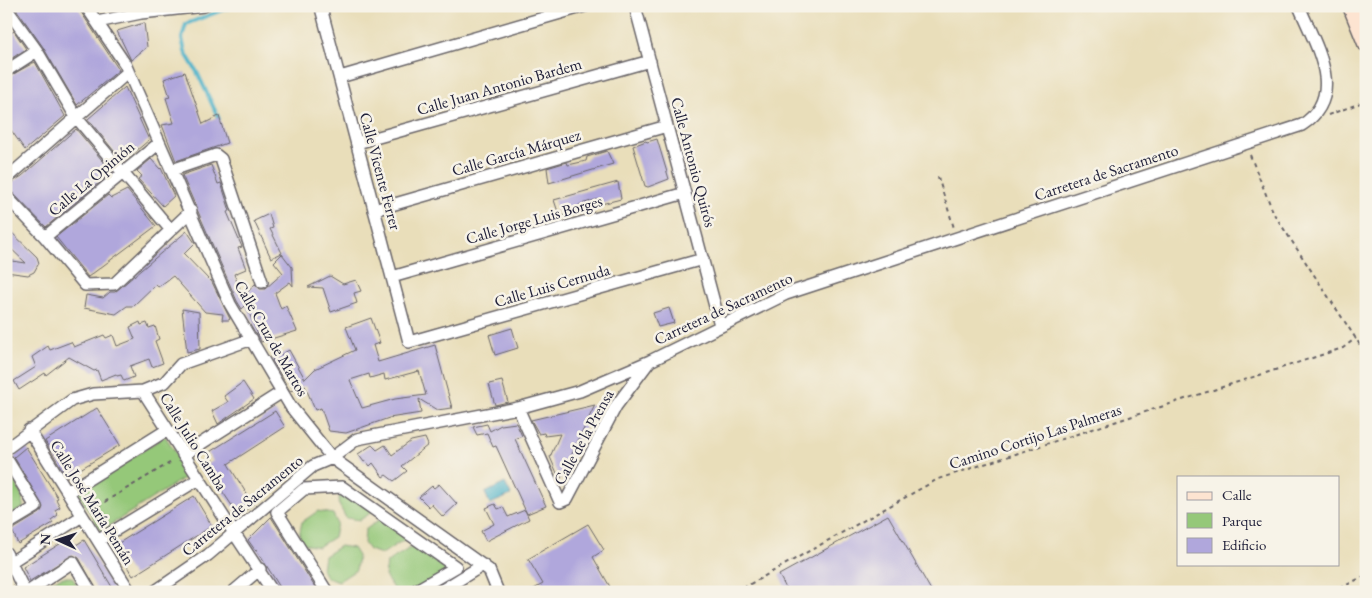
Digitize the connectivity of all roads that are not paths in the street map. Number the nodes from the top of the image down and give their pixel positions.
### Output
1 (86, 6) edge
2 (204, 6) edge
3 (585, 6) edge
4 (635, 6) edge
5 (1299, 6) edge
6 (1352, 6) edge
7 (324, 7) edge
8 (6, 8) edge
9 (97, 22) junction
10 (1366, 43) edge
11 (37, 52) junction
12 (650, 61) junction
13 (6, 71) edge
14 (127, 72) junction
15 (340, 77) junction
16 (76, 117) junction
17 (667, 126) junction
18 (158, 144) junction
19 (357, 144) junction
20 (172, 170) junction
21 (122, 173) junction
22 (6, 179) edge
23 (685, 193) junction
24 (6, 196) edge
25 (374, 210) junction
26 (191, 211) junction
27 (170, 229) junction
28 (45, 237) junction
29 (703, 259) junction
30 (392, 277) junction
31 (262, 282) dead end
32 (720, 325) junction
33 (252, 339) junction
34 (410, 342) joint
35 (650, 360) junction
36 (144, 391) junction
37 (282, 392) junction
38 (518, 408) junction
39 (29, 430) junction
40 (168, 430) junction
41 (6, 449) edge
42 (183, 455) junction
43 (332, 458) junction
44 (6, 462) edge
45 (199, 479) junction
46 (68, 492) junction
47 (272, 499) junction
48 (279, 510) junction
49 (82, 516) junction
50 (6, 525) edge
51 (234, 533) junction
52 (99, 540) junction
53 (8, 558) edge
54 (483, 565) junction
55 (260, 570) junction
56 (25, 592) edge
57 (34, 592) edge
58 (91, 592) edge
59 (130, 592) edge
60 (154, 592) edge
61 (233, 592) edge
62 (274, 592) edge
63 (327, 592) edge
64 (332, 592) edge
65 (412, 592) edge
66 (439, 592) edge
67 (498, 592) edge

1 - 9 street, Calle Cruz de Martos
2 - 9 street
3 - 15 street
4 - 12 street, Calle Antonio Quirós
5 - 32 street, Carretera de Sacramento
6 - 10 street
7 - 15 street, Calle Vicente Ferrer
8 - 11 street
9 - 14 street, Calle Cruz de Martos
11 - 13 street
11 - 16 street
12 - 17 street, Calle Antonio Quirós
12 - 19 street, Calle Juan Antonio Bardem
14 - 16 street
14 - 18 street, Calle Cruz de Martos
15 - 19 street, Calle Vicente Ferrer
16 - 21 street
16 - 22 street
17 - 23 street, Calle Antonio Quirós
17 - 25 street, Calle García Márquez
18 - 20 street, Calle Cruz de Martos
18 - 21 street, Calle La Opinión
19 - 25 street, Calle Vicente Ferrer
20 - 26 street, Calle Cruz de Martos
20 - 31 street
21 - 27 street
21 - 28 street, Calle La Opinión
23 - 29 street, Calle Antonio Quirós
23 - 30 street, Calle Jorge Luis Borges
24 - 28 street
25 - 30 street, Calle Vicente Ferrer
26 - 27 street
26 - 33 street, Calle Cruz de Martos
27 - 28 street
29 - 32 street, Calle Antonio Quirós
29 - 34 street, Calle Luis Cernuda
30 - 34 street, Calle Vicente Ferrer
32 - 35 street, Carretera de Sacramento
33 - 36 street
33 - 37 street, Calle Cruz de Martos
35 - 38 street, Carretera de Sacramento
35 - 38 street, Calle de la Prensa
36 - 39 street
36 - 40 street, Calle Julio Camba
37 - 42 street
37 - 43 street, Calle Cruz de Martos
38 - 43 street, Carretera de Sacramento
39 - 41 street
39 - 46 street, Calle José María Pemán
40 - 42 street, Calle Julio Camba
40 - 46 street
42 - 45 street, Calle Julio Camba
43 - 47 street, Carretera de Sacramento
43 - 54 street, Calle Cruz de Martos
44 - 50 street
45 - 51 street, Calle Julio Camba
45 - 52 street
46 - 49 street, Calle José María Pemán
47 - 48 street
47 - 51 street, Carretera de Sacramento
48 - 63 street
48 - 64 street
48 - 65 street
49 - 52 street, Calle José María Pemán
49 - 53 street
51 - 55 street, Calle Julio Camba
51 - 60 street, Carretera de Sacramento
52 - 59 street, Calle José María Pemán
53 - 56 street
54 - 66 street
54 - 67 street, Calle Cruz de Martos
55 - 61 street
55 - 62 street, Calle Julio Camba
57 - 58 street

